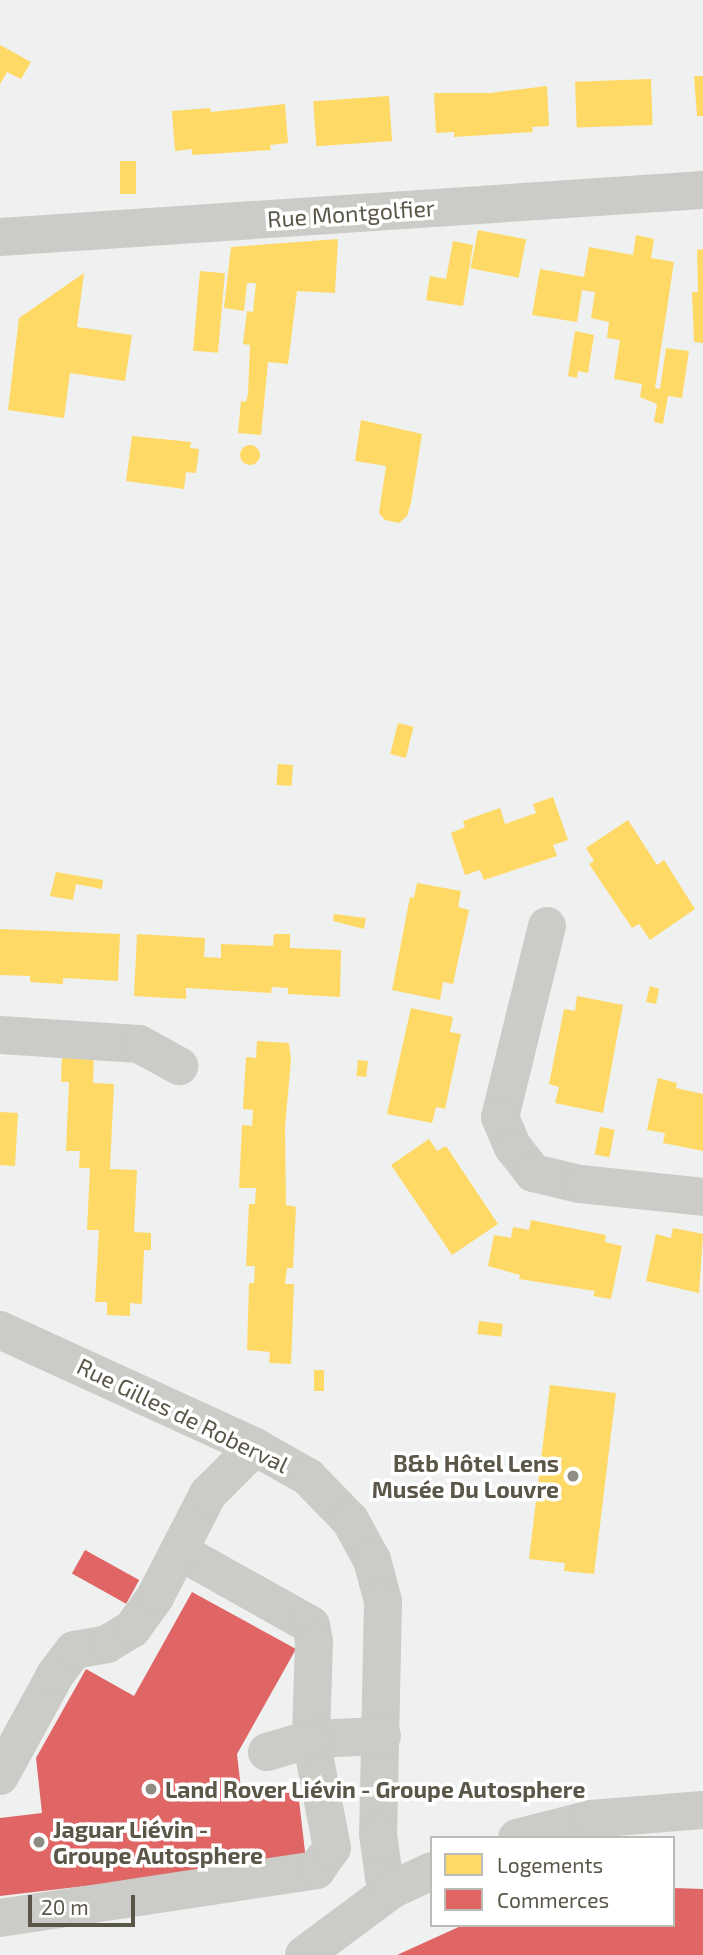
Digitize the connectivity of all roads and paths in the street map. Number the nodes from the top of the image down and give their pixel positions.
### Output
1 (703, 190) edge
2 (0, 237) edge
3 (547, 926) dead end
4 (0, 1034) edge
5 (179, 1066) dead end
6 (703, 1197) edge
7 (3, 1338) edge
8 (255, 1447) junction
9 (178, 1551) junction
10 (382, 1736) junction
11 (311, 1739) junction
12 (267, 1752) dead end
13 (0, 1776) edge
14 (703, 1810) edge
15 (524, 1836) edge
16 (430, 1872) edge
17 (393, 1889) junction
18 (0, 1917) edge
19 (312, 1952) edge

1 - 2 street, Rue Montgolfier
3 - 6 street
4 - 5 street
7 - 8 street, Rue Gilles de Roberval
8 - 9 street
8 - 10 street, Rue Gilles de Roberval
9 - 11 street
9 - 13 street
10 - 11 street
10 - 17 street, Rue Gilles de Roberval
11 - 12 street
11 - 18 street
14 - 15 street
16 - 17 street
17 - 19 street

